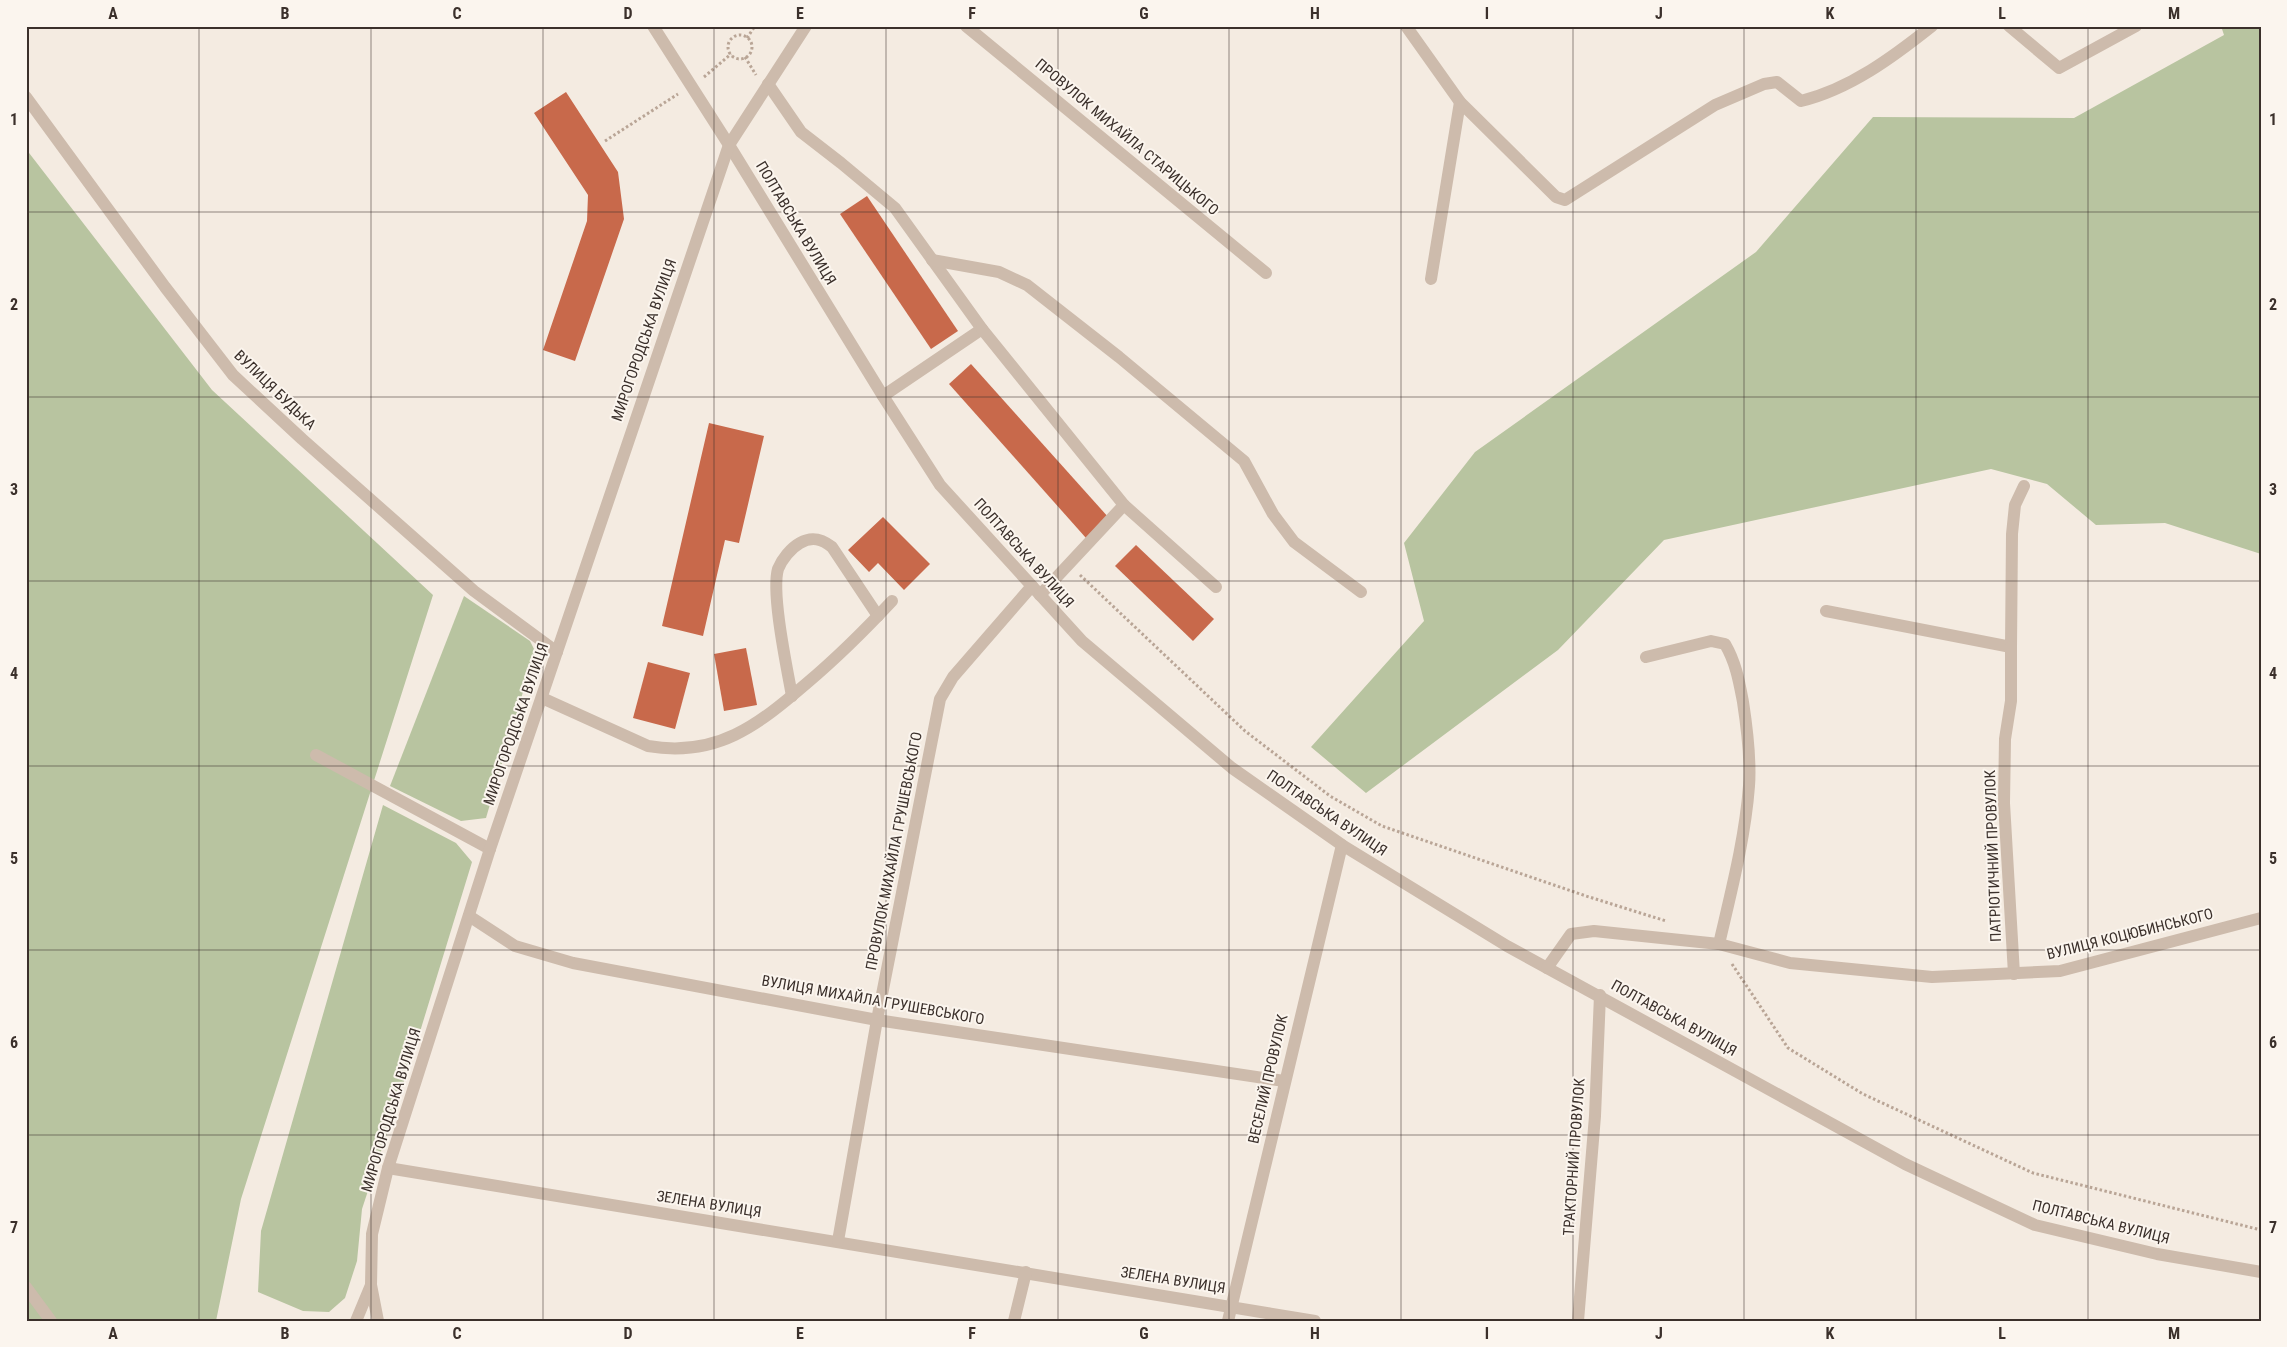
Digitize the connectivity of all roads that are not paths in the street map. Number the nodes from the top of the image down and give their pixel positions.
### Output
1 (653, 26) edge
2 (806, 26) edge
3 (966, 26) edge
4 (1406, 26) edge
5 (1932, 26) edge
6 (2009, 26) edge
7 (2136, 26) edge
8 (768, 84) junction
9 (26, 97) edge
10 (1460, 102) junction
11 (729, 145) junction
12 (932, 260) junction
13 (1266, 274) dead end
14 (1431, 279) dead end
15 (982, 329) junction
16 (883, 396) junction
17 (2024, 486) dead end
18 (1124, 505) junction
19 (1216, 587) dead end
20 (1036, 590) junction
21 (1361, 592) dead end
22 (892, 601) dead end
23 (1826, 611) dead end
24 (878, 616) junction
25 (2010, 647) junction
26 (557, 652) junction
27 (1646, 657) dead end
28 (792, 696) junction
29 (542, 698) junction
30 (316, 755) dead end
31 (1342, 845) junction
32 (490, 849) junction
33 (468, 916) junction
34 (2261, 918) edge
35 (1718, 944) junction
36 (1547, 968) junction
37 (2014, 974) junction
38 (1600, 995) junction
39 (877, 1020) junction
40 (1284, 1081) junction
41 (388, 1168) junction
42 (838, 1241) junction
43 (1026, 1272) junction
44 (2261, 1272) edge
45 (371, 1285) junction
46 (26, 1287) edge
47 (1231, 1306) junction
48 (51, 1321) edge
49 (356, 1321) edge
50 (378, 1321) edge
51 (1014, 1321) edge
52 (1228, 1321) edge
53 (1315, 1321) edge
54 (1578, 1321) edge

1 - 11 street, ПОЛТАВСЬКА ВУЛИЦЯ
2 - 8 street, МИРОГОРОДСЬКА ВУЛИЦЯ
3 - 13 street, ПРОВУЛОК МИХАЙЛА СТАРИЦЬКОГО
4 - 10 street
5 - 10 street
6 - 7 street
8 - 11 street, МИРОГОРОДСЬКА ВУЛИЦЯ
8 - 12 street
9 - 26 street, ВУЛИЦЯ БУДЬКА
10 - 14 street
11 - 16 street, ПОЛТАВСЬКА ВУЛИЦЯ
11 - 26 street, МИРОГОРОДСЬКА ВУЛИЦЯ
12 - 15 street
12 - 21 street
15 - 16 street
15 - 18 street
16 - 20 street, ПОЛТАВСЬКА ВУЛИЦЯ
17 - 25 street, ПАТРІОТИЧНИЙ ПРОВУЛОК
18 - 19 street
18 - 20 street, ПРОВУЛОК МИХАЙЛА ГРУШЕВСЬКОГО
20 - 31 street, ПОЛТАВСЬКА ВУЛИЦЯ
20 - 39 street, ПРОВУЛОК МИХАЙЛА ГРУШЕВСЬКОГО
22 - 24 street
23 - 25 street
24 - 28 street
24 - 28 street
25 - 37 street, ПАТРІОТИЧНИЙ ПРОВУЛОК
26 - 29 street, МИРОГОРОДСЬКА ВУЛИЦЯ
27 - 35 street
28 - 29 street
29 - 32 street, МИРОГОРОДСЬКА ВУЛИЦЯ
30 - 32 street
31 - 36 street, ПОЛТАВСЬКА ВУЛИЦЯ
31 - 40 street, ВЕСЕЛИЙ ПРОВУЛОК
32 - 33 street, МИРОГОРОДСЬКА ВУЛИЦЯ
33 - 39 street, ВУЛИЦЯ МИХАЙЛА ГРУШЕВСЬКОГО
33 - 41 street, МИРОГОРОДСЬКА ВУЛИЦЯ
34 - 37 street, ВУЛИЦЯ КОЦЮБИНСЬКОГО
35 - 36 street, ВУЛИЦЯ КОЦЮБИНСЬКОГО
35 - 37 street, ВУЛИЦЯ КОЦЮБИНСЬКОГО
36 - 38 street, ПОЛТАВСЬКА ВУЛИЦЯ
38 - 44 street, ПОЛТАВСЬКА ВУЛИЦЯ
38 - 54 street, ТРАКТОРНИЙ ПРОВУЛОК
39 - 40 street, ВУЛИЦЯ МИХАЙЛА ГРУШЕВСЬКОГО
39 - 42 street, ПРОВУЛОК МИХАЙЛА ГРУШЕВСЬКОГО
40 - 47 street, ВЕСЕЛИЙ ПРОВУЛОК
41 - 42 street, ЗЕЛЕНА ВУЛИЦЯ
41 - 45 street, МИРОГОРОДСЬКА ВУЛИЦЯ
42 - 43 street, ЗЕЛЕНА ВУЛИЦЯ
43 - 47 street, ЗЕЛЕНА ВУЛИЦЯ
43 - 51 street
45 - 49 street
45 - 50 street, МИРОГОРОДСЬКА ВУЛИЦЯ
46 - 48 street
47 - 52 street, ВЕСЕЛИЙ ПРОВУЛОК
47 - 53 street, ЗЕЛЕНА ВУЛИЦЯ

